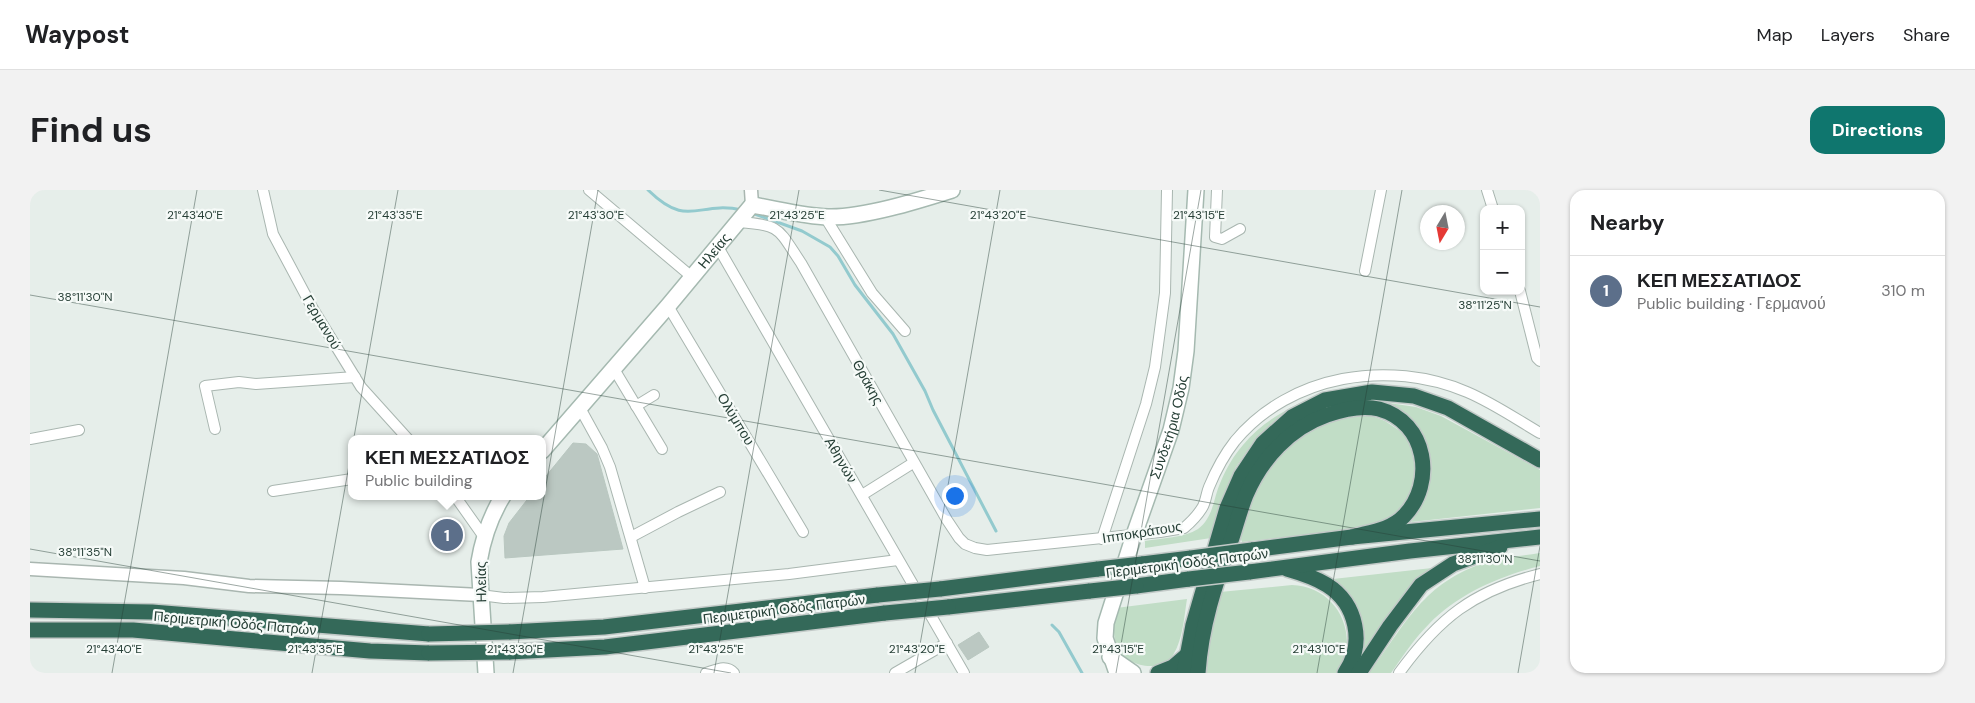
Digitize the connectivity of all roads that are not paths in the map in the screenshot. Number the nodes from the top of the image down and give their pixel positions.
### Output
1 (263, 190) edge
2 (589, 190) edge
3 (952, 190) edge
4 (1167, 190) edge
5 (1196, 190) edge
6 (1217, 190) edge
7 (1381, 190) edge
8 (1487, 190) edge
9 (934, 193) edge
10 (1493, 205) edge
11 (747, 208) edge
12 (825, 217) junction
13 (1240, 229) dead end
14 (718, 247) junction
15 (1365, 271) dead end
16 (692, 277) junction
17 (1521, 295) edge
18 (668, 306) junction
19 (905, 331) dead end
20 (1540, 361) edge
21 (614, 369) junction
22 (355, 377) junction
23 (654, 395) dead end
24 (636, 406) junction
25 (580, 408) junction
26 (215, 429) dead end
27 (79, 430) dead end
28 (1540, 433) edge
29 (404, 435) edge
30 (30, 439) edge
31 (546, 446) edge
32 (662, 449) dead end
33 (1540, 460) edge
34 (913, 463) junction
35 (348, 479) edge
36 (273, 491) dead end
37 (720, 492) dead end
38 (862, 495) junction
39 (458, 500) edge
40 (501, 500) edge
41 (1540, 519) edge
42 (803, 532) dead end
43 (1134, 534) junction
44 (484, 537) junction
45 (632, 537) junction
46 (1352, 537) junction
47 (1540, 537) edge
48 (1102, 539) junction
49 (1521, 539) junction
50 (991, 550) joint
51 (898, 560) junction
52 (1281, 568) junction
53 (30, 569) edge
54 (1540, 574) edge
55 (645, 588) junction
56 (480, 595) junction
57 (30, 610) edge
58 (30, 630) edge
59 (947, 643) junction
60 (1187, 655) junction
61 (1110, 657) junction
62 (486, 673) edge
63 (706, 673) edge
64 (734, 673) edge
65 (895, 673) edge
66 (964, 673) edge
67 (1117, 673) edge
68 (1133, 673) edge
69 (1158, 673) edge
70 (1184, 673) edge
71 (1198, 673) edge
72 (1345, 673) edge
73 (1359, 673) edge
74 (1399, 673) edge

1 - 22 street, Γερμανού
2 - 16 street
3 - 9 main road
4 - 48 street
5 - 43 main road, Συνδετήρια Οδός
6 - 13 street
7 - 15 street
8 - 10 street
9 - 12 main road
11 - 12 main road
11 - 14 main road, Ηλείας
11 - 34 street, Θράκης
12 - 19 street
14 - 16 main road, Ηλείας
14 - 38 street, Αθηνών
16 - 18 main road, Ηλείας
17 - 20 street
18 - 21 main road, Ηλείας
18 - 42 street, Ολύμπου
21 - 24 street
21 - 25 main road, Ηλείας
22 - 26 street
22 - 29 street, Γερμανού
23 - 24 street
24 - 32 street
25 - 31 main road, Ηλείας
25 - 45 street
27 - 30 street
28 - 43 street, Ιπποκράτους
33 - 60 highway
34 - 38 street
34 - 50 street, Θράκης
35 - 36 street
37 - 45 street
38 - 51 street, Αθηνών
39 - 44 street
40 - 44 main road, Ηλείας
41 - 46 highway, Περιμετρική Οδός Πατρών
43 - 48 street, Ιπποκράτους
43 - 61 main road, Συνδετήρια Οδός
44 - 56 main road, Ηλείας
45 - 55 street
46 - 57 highway, Περιμετρική Οδός Πατρών, bridge
46 - 71 highway
47 - 49 highway, Περιμετρική Οδός Πατρών
48 - 50 street, Ιπποκράτους
49 - 52 highway, Περιμετρική Οδός Πατρών
49 - 73 highway
51 - 55 street
51 - 59 street, Αθηνών
52 - 58 highway, Περιμετρική Οδός Πατρών, bridge
52 - 72 highway
53 - 56 street
54 - 74 street
55 - 56 street
56 - 62 main road, Ηλείας
59 - 65 street
59 - 66 street, Αθηνών
60 - 69 highway
60 - 70 highway
61 - 67 main road, Συνδετήρια Οδός
61 - 68 main road
63 - 64 street

